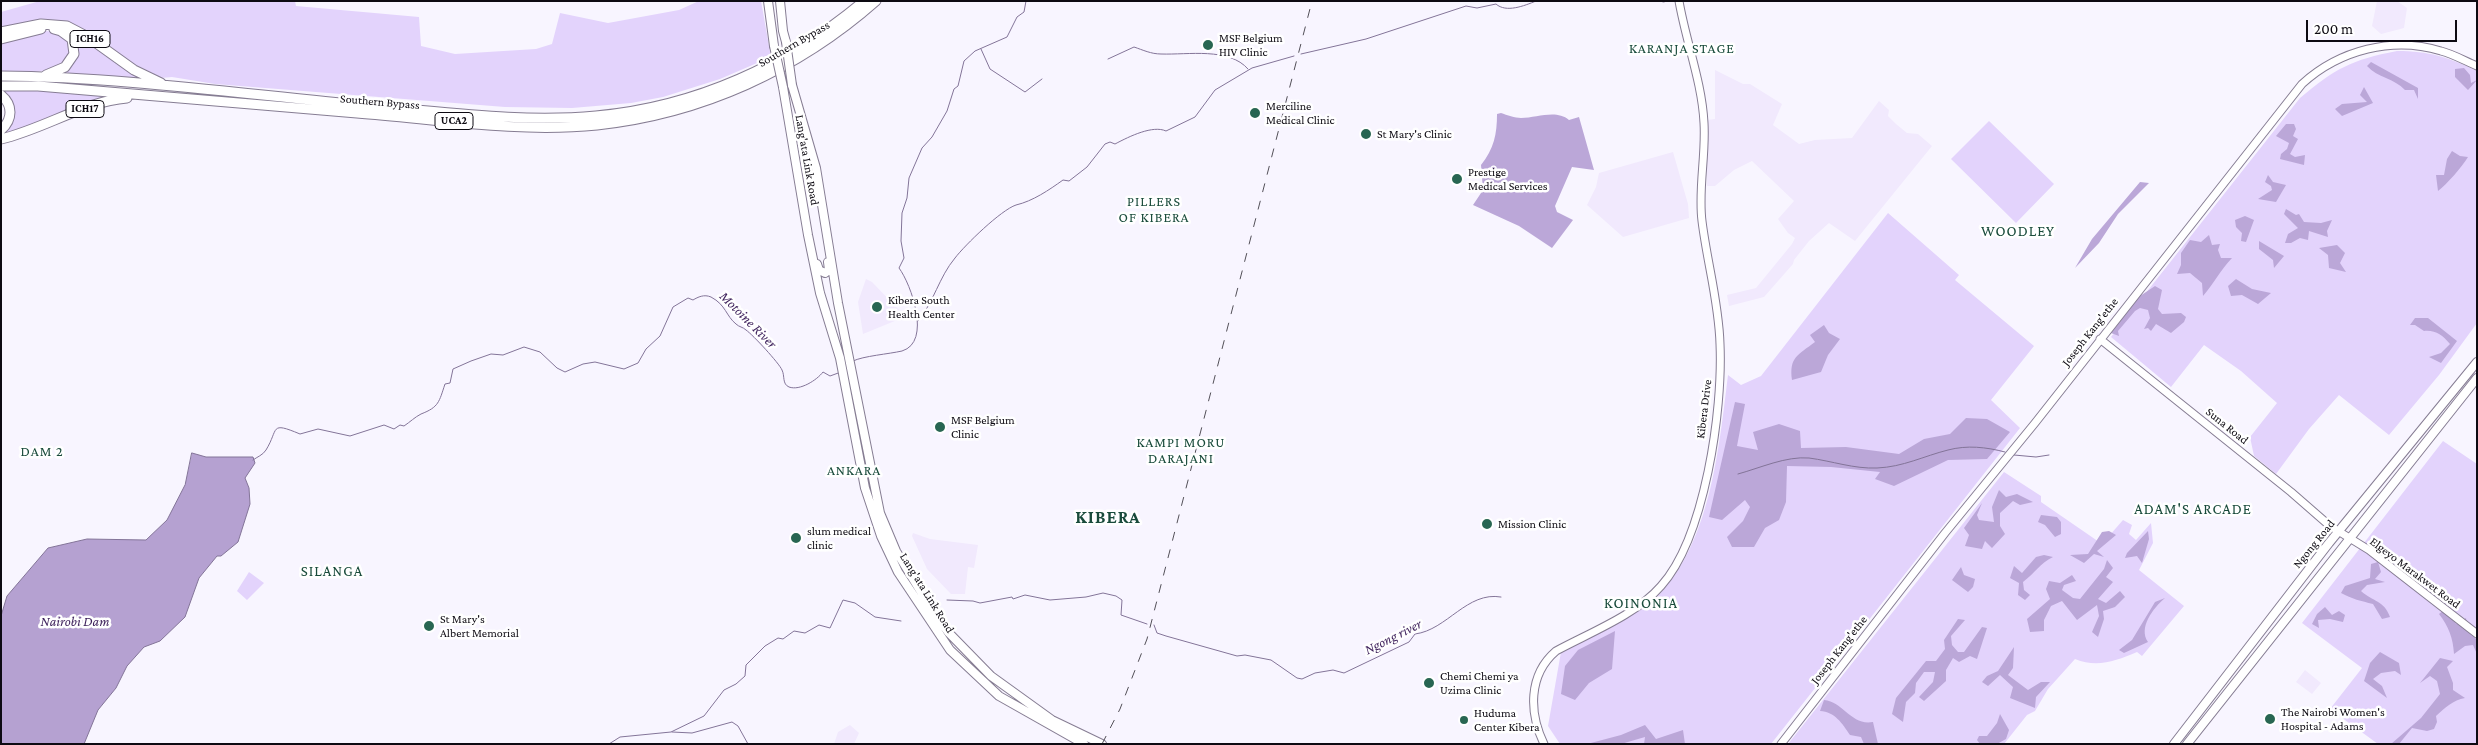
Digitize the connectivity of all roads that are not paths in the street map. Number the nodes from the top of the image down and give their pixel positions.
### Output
1 (768, 1) edge
2 (780, 1) edge
3 (864, 1) edge
4 (876, 1) edge
5 (1679, 1) edge
6 (1, 32) edge
7 (1, 39) edge
8 (2477, 66) edge
9 (1, 76) edge
10 (41, 76) junction
11 (1, 86) edge
12 (788, 86) junction
13 (170, 87) junction
14 (1, 95) edge
15 (172, 97) junction
16 (1, 130) edge
17 (1, 139) edge
18 (822, 213) junction
19 (808, 235) junction
20 (2100, 339) junction
21 (2477, 362) edge
22 (2477, 378) edge
23 (2338, 532) junction
24 (2348, 539) junction
25 (2477, 634) edge
26 (1098, 742) edge
27 (1084, 744) edge
28 (1544, 744) edge
29 (1781, 744) edge
30 (2174, 744) edge
31 (2187, 744) edge

1 - 12 main road, Lang'ata Link Road, bridge
2 - 12 main road, Lang'ata Link Road, bridge
3 - 13 highway, Southern Bypass / UCA2
4 - 15 highway, Southern Bypass / UCA2
5 - 28 street, Kibera Drive
6 - 13 highway, ICH16
7 - 10 highway
8 - 20 street, Joseph Kang'ethe
9 - 10 highway, Southern Bypass / UCA2
10 - 13 highway, Southern Bypass / UCA2
11 - 15 highway, Southern Bypass / UCA2
12 - 18 main road, Lang'ata Link Road
12 - 19 main road, Lang'ata Link Road
14 - 16 highway
15 - 17 highway, ICH17
18 - 19 main road
18 - 26 main road, Lang'ata Link Road
19 - 27 main road, Lang'ata Link Road
20 - 23 street, Suna Road
20 - 29 street, Joseph Kang'ethe
21 - 23 main road, Ngong Road
22 - 24 main road, Ngong Road
23 - 24 street, Elgeyo Marakwet Road
23 - 30 main road, Ngong Road
24 - 25 street, Elgeyo Marakwet Road
24 - 31 main road, Ngong Road

